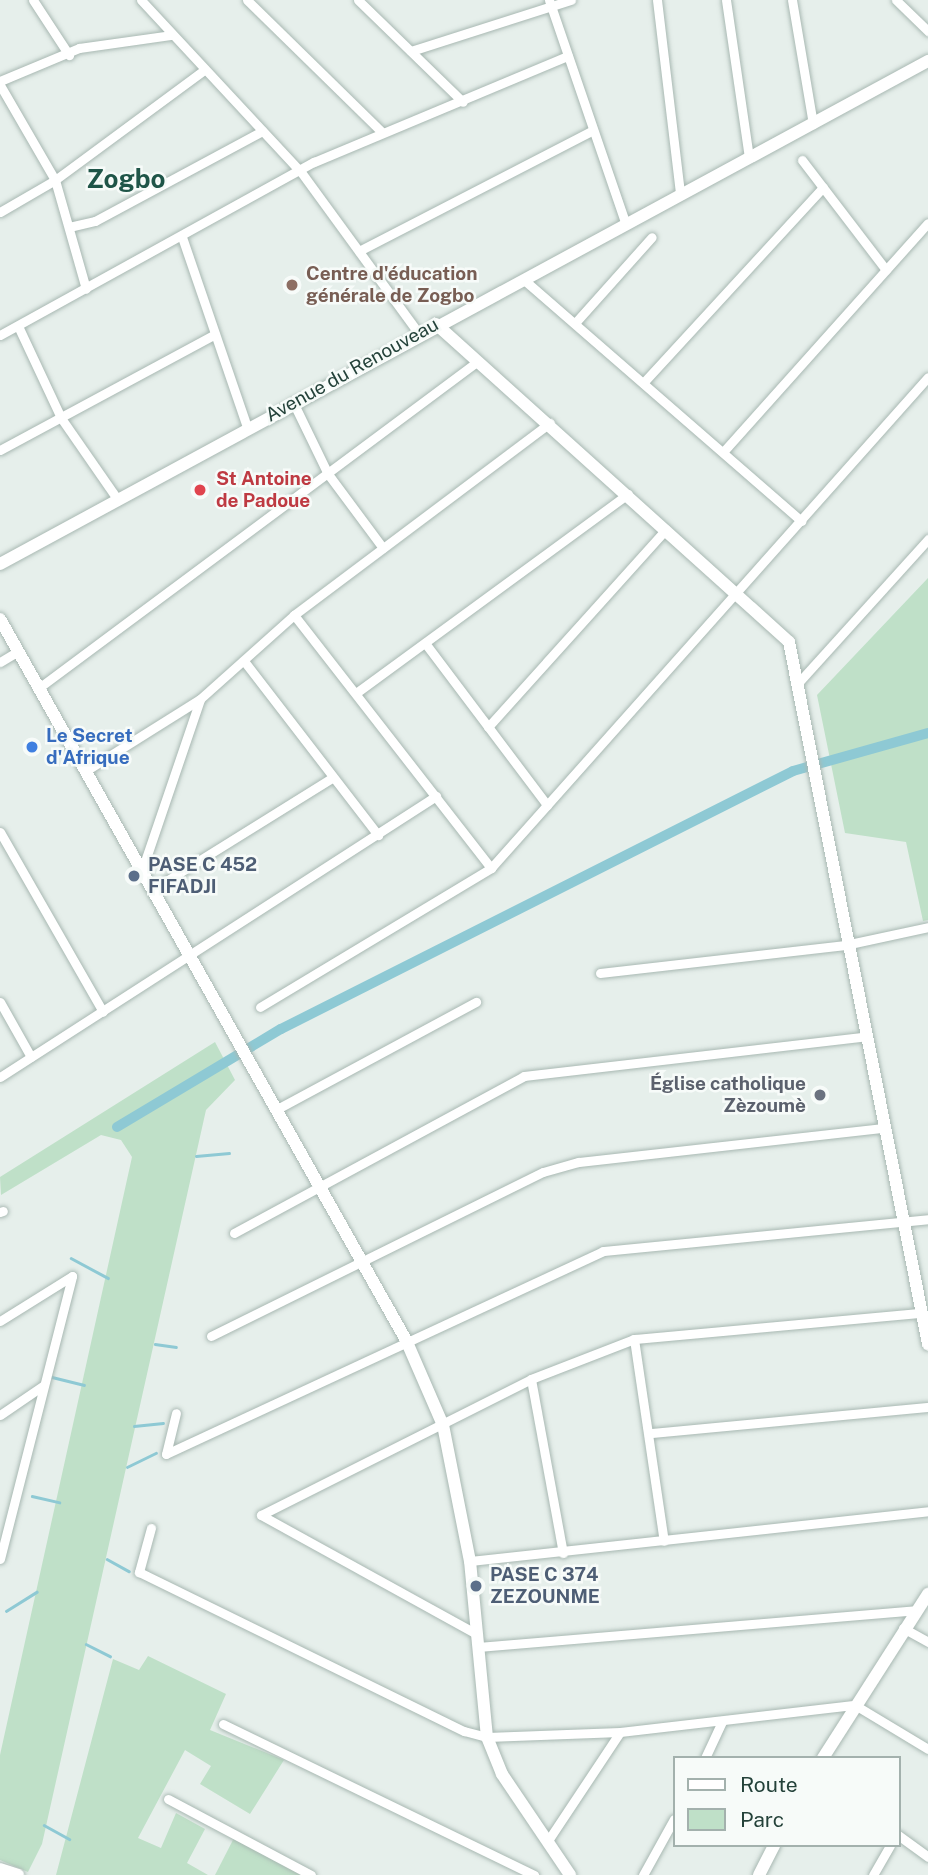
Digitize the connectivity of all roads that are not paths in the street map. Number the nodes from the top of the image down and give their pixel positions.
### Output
1 (33, 0) edge
2 (141, 0) edge
3 (247, 0) edge
4 (358, 0) edge
5 (571, 0) edge
6 (657, 0) edge
7 (726, 0) edge
8 (792, 0) edge
9 (896, 0) edge
10 (550, 3) edge
11 (928, 30) edge
12 (172, 35) junction
13 (411, 51) junction
14 (69, 55) junction
15 (568, 56) junction
16 (928, 61) edge
17 (204, 70) junction
18 (0, 83) edge
19 (463, 102) junction
20 (813, 124) junction
21 (593, 130) junction
22 (262, 131) junction
23 (382, 132) junction
24 (749, 158) junction
25 (802, 160) dead end
26 (301, 172) junction
27 (55, 180) junction
28 (823, 187) junction
29 (680, 192) junction
30 (0, 212) edge
31 (625, 222) junction
32 (928, 223) edge
33 (69, 227) junction
34 (182, 237) junction
35 (652, 237) dead end
36 (359, 251) junction
37 (887, 270) junction
38 (523, 279) junction
39 (86, 289) junction
40 (575, 323) junction
41 (436, 324) junction
42 (18, 326) junction
43 (215, 334) junction
44 (419, 334) junction
45 (0, 335) edge
46 (478, 361) junction
47 (928, 377) edge
48 (643, 383) junction
49 (293, 402) junction
50 (61, 418) junction
51 (550, 424) junction
52 (247, 427) junction
53 (0, 450) edge
54 (723, 452) junction
55 (328, 474) junction
56 (628, 494) junction
57 (118, 500) junction
58 (802, 521) junction
59 (666, 529) junction
60 (928, 539) edge
61 (383, 548) junction
62 (0, 564) edge
63 (738, 593) junction
64 (294, 615) junction
65 (0, 619) edge
66 (425, 643) junction
67 (18, 650) junction
68 (244, 661) junction
69 (0, 662) edge
70 (799, 682) junction
71 (40, 687) junction
72 (356, 692) junction
73 (200, 699) junction
74 (488, 727) junction
75 (87, 770) junction
76 (332, 778) junction
77 (436, 796) junction
78 (547, 805) junction
79 (0, 832) edge
80 (378, 835) junction
81 (143, 867) junction
82 (491, 868) junction
83 (155, 888) junction
84 (928, 927) edge
85 (845, 944) junction
86 (190, 950) junction
87 (600, 972) dead end
88 (0, 1002) edge
89 (476, 1002) dead end
90 (260, 1007) dead end
91 (103, 1012) junction
92 (862, 1037) junction
93 (32, 1057) junction
94 (0, 1077) edge
95 (279, 1108) junction
96 (881, 1128) junction
97 (321, 1182) junction
98 (928, 1219) edge
99 (901, 1222) junction
100 (234, 1233) dead end
101 (363, 1257) junction
102 (920, 1313) junction
103 (0, 1321) edge
104 (211, 1336) dead end
105 (634, 1339) junction
106 (406, 1340) junction
107 (928, 1344) edge
108 (531, 1380) junction
109 (44, 1385) junction
110 (928, 1407) edge
111 (176, 1413) dead end
112 (0, 1415) edge
113 (443, 1425) junction
114 (651, 1433) junction
115 (13, 1511) junction
116 (928, 1511) edge
117 (0, 1520) edge
118 (151, 1528) dead end
119 (664, 1541) junction
120 (563, 1553) junction
121 (0, 1559) edge
122 (470, 1561) junction
123 (928, 1594) edge
124 (915, 1610) junction
125 (903, 1628) junction
126 (477, 1641) junction
127 (928, 1642) edge
128 (855, 1705) junction
129 (722, 1722) junction
130 (223, 1724) dead end
131 (620, 1732) junction
132 (487, 1737) junction
133 (928, 1749) edge
134 (706, 1756) edge
135 (824, 1756) edge
136 (168, 1799) dead end
137 (673, 1821) edge
138 (900, 1836) edge
139 (547, 1842) junction
140 (773, 1847) edge
141 (889, 1847) edge
142 (928, 1857) edge
143 (0, 1869) edge
144 (18, 1875) edge
145 (312, 1875) edge
146 (534, 1875) edge
147 (570, 1875) edge
148 (643, 1875) edge
149 (760, 1875) edge
150 (873, 1875) edge

1 - 14 street
2 - 12 street
3 - 23 street
4 - 13 street
5 - 10 street
6 - 29 street
7 - 24 street
8 - 20 street
9 - 11 street
10 - 13 street
10 - 15 street
12 - 14 street
12 - 17 street
13 - 19 street
14 - 18 street
15 - 19 street
15 - 21 street
16 - 20 street, Avenue du Renouveau
17 - 22 street
17 - 27 street
18 - 27 street
19 - 23 street
20 - 24 street, Avenue du Renouveau
21 - 31 street
21 - 36 street
22 - 26 street
22 - 33 street
23 - 26 street
24 - 29 street, Avenue du Renouveau
25 - 28 street
26 - 34 street
26 - 36 street
27 - 30 street
27 - 33 street
28 - 37 street
28 - 48 street
29 - 31 street, Avenue du Renouveau
31 - 38 street, Avenue du Renouveau
32 - 37 street
33 - 39 street
34 - 39 street
34 - 43 street
35 - 40 street
36 - 44 street
37 - 54 street
38 - 40 street
38 - 41 street, Avenue du Renouveau
39 - 42 street
40 - 48 street
41 - 44 street, Avenue du Renouveau
41 - 46 street
42 - 45 street
42 - 50 street
43 - 50 street
43 - 52 street
44 - 49 street, Avenue du Renouveau
46 - 51 street
46 - 55 street
47 - 58 street
48 - 54 street
49 - 52 street, Avenue du Renouveau
49 - 55 street
50 - 53 street
50 - 57 street
51 - 56 street
51 - 61 street
52 - 57 street, Avenue du Renouveau
54 - 58 street
55 - 61 street
55 - 71 street
56 - 59 street
56 - 66 street
57 - 62 street, Avenue du Renouveau
58 - 63 street
59 - 63 street
59 - 74 street
60 - 70 street
61 - 64 street
63 - 70 street
63 - 78 street
64 - 68 street
64 - 72 street
65 - 67 street
66 - 72 street
66 - 74 street
67 - 69 street
67 - 71 street
68 - 73 street
68 - 76 street
70 - 85 street
71 - 75 street
72 - 77 street
73 - 75 street
73 - 81 street
74 - 78 street
75 - 81 street
76 - 80 street
76 - 83 street
77 - 80 street
77 - 82 street
78 - 82 street
79 - 91 street
80 - 86 street
81 - 83 street
82 - 90 street
83 - 86 street
84 - 85 street
85 - 87 street
85 - 92 street
86 - 91 street
86 - 95 street
88 - 93 street
89 - 95 street
91 - 93 street
92 - 96 street
92 - 97 street
93 - 94 street
95 - 97 street
96 - 99 street
96 - 101 street
97 - 100 street
97 - 101 street
98 - 99 street
99 - 102 street
99 - 106 street
101 - 104 street
101 - 106 street
102 - 105 street
102 - 107 street
103 - 109 street
105 - 108 street
105 - 114 street
106 - 111 street
106 - 113 street
108 - 113 street
108 - 120 street
109 - 112 street
109 - 115 street
110 - 114 street
113 - 122 street
113 - 126 street
114 - 119 street
115 - 117 street
115 - 121 street
116 - 119 street
118 - 132 street
119 - 120 street
120 - 122 street
122 - 126 street
123 - 124 street
124 - 125 street
124 - 126 street
125 - 127 street
125 - 128 street
126 - 132 street
128 - 129 street
128 - 133 street
128 - 135 street
129 - 131 street
129 - 134 street
130 - 146 street
131 - 132 street
131 - 139 street
132 - 139 street
136 - 145 street
137 - 148 street
138 - 142 street
139 - 147 street
140 - 149 street
141 - 150 street
143 - 144 street

